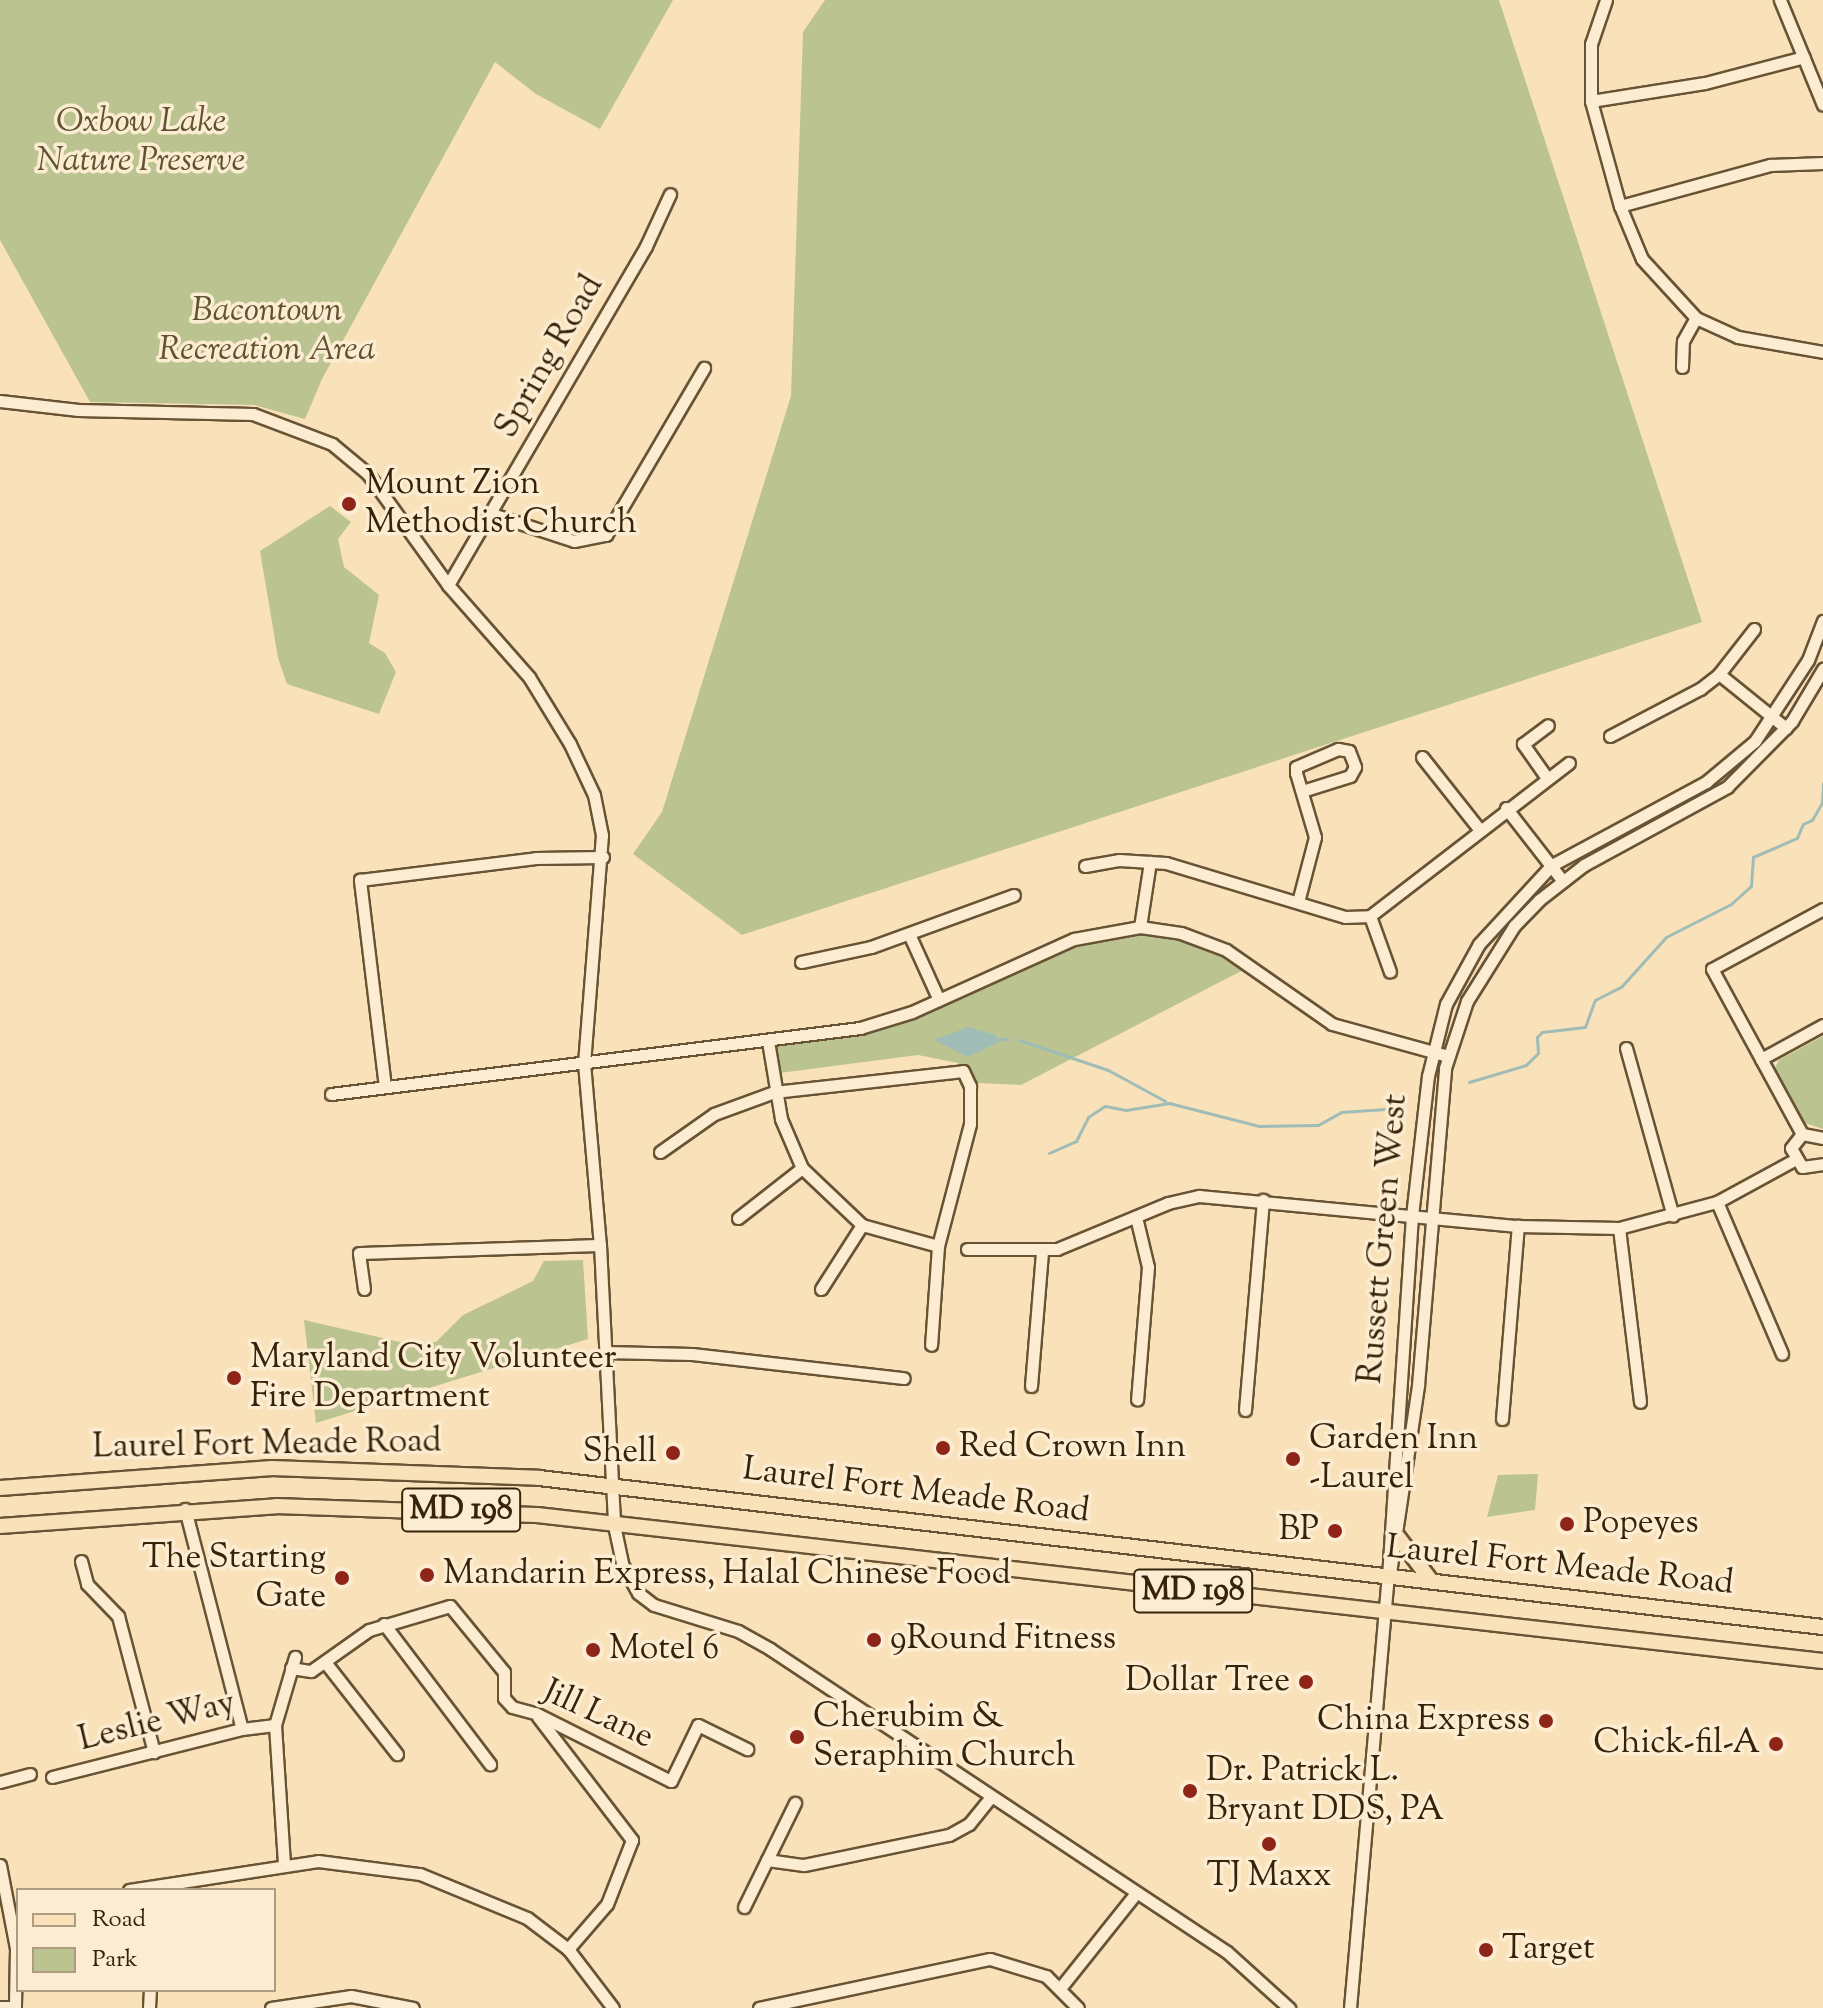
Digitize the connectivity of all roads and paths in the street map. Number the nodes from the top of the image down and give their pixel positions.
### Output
1 (1606, 0) edge
2 (1780, 0) edge
3 (1804, 57) junction
4 (1591, 101) junction
5 (1823, 105) edge
6 (1823, 163) edge
7 (670, 194) dead end
8 (1620, 206) junction
9 (1696, 318) junction
10 (1823, 352) edge
11 (1682, 367) dead end
12 (704, 368) dead end
13 (0, 401) edge
14 (492, 514) junction
15 (448, 585) junction
16 (1823, 621) edge
17 (1754, 629) dead end
18 (1823, 669) edge
19 (1719, 674) junction
20 (1773, 717) junction
21 (1548, 725) dead end
22 (1786, 728) junction
23 (1610, 736) dead end
24 (1422, 757) dead end
25 (1569, 763) dead end
26 (1547, 778) junction
27 (1302, 791) junction
28 (1506, 808) junction
29 (1479, 829) junction
30 (603, 857) junction
31 (1150, 862) junction
32 (1552, 865) junction
33 (1085, 866) dead end
34 (1562, 880) junction
35 (1014, 895) dead end
36 (1298, 902) junction
37 (1823, 909) edge
38 (1370, 916) junction
39 (1140, 927) junction
40 (909, 934) junction
41 (801, 962) dead end
42 (1390, 972) dead end
43 (939, 1000) junction
44 (1823, 1025) edge
45 (768, 1041) junction
46 (1626, 1048) dead end
47 (1432, 1052) junction
48 (1448, 1056) junction
49 (1761, 1059) junction
50 (584, 1063) junction
51 (385, 1087) junction
52 (774, 1092) junction
53 (331, 1094) dead end
54 (1802, 1134) junction
55 (1823, 1138) edge
56 (660, 1152) dead end
57 (1794, 1160) junction
58 (802, 1168) junction
59 (1821, 1169) edge
60 (1263, 1200) junction
61 (1717, 1202) junction
62 (1412, 1216) junction
63 (1673, 1216) junction
64 (1136, 1217) junction
65 (738, 1218) dead end
66 (1434, 1218) junction
67 (862, 1225) junction
68 (1518, 1226) junction
69 (1619, 1228) junction
70 (600, 1245) junction
71 (938, 1246) junction
72 (967, 1249) dead end
73 (1042, 1252) junction
74 (364, 1289) dead end
75 (821, 1289) dead end
76 (931, 1345) dead end
77 (606, 1352) junction
78 (1782, 1354) dead end
79 (904, 1378) dead end
80 (1031, 1386) dead end
81 (1137, 1400) dead end
82 (1640, 1402) dead end
83 (1245, 1410) dead end
84 (1502, 1419) dead end
85 (610, 1486) junction
86 (0, 1488) edge
87 (185, 1509) junction
88 (614, 1525) junction
89 (0, 1526) edge
90 (1398, 1537) junction
91 (81, 1561) dead end
92 (1388, 1577) junction
93 (1432, 1582) junction
94 (1385, 1613) junction
95 (384, 1624) junction
96 (1823, 1627) edge
97 (1823, 1661) edge
98 (325, 1662) junction
99 (535, 1713) junction
100 (275, 1725) junction
101 (242, 1729) junction
102 (747, 1749) dead end
103 (154, 1752) junction
104 (397, 1754) dead end
105 (490, 1764) dead end
106 (30, 1774) dead end
107 (52, 1777) dead end
108 (0, 1782) edge
109 (989, 1799) junction
110 (795, 1803) dead end
111 (767, 1860) junction
112 (284, 1864) junction
113 (0, 1865) edge
114 (142, 1888) edge
115 (1136, 1893) junction
116 (744, 1907) dead end
117 (14, 1911) edge
118 (568, 1949) junction
119 (1061, 1987) junction
120 (0, 2007) edge
121 (15, 2008) edge
122 (273, 2008) edge
123 (413, 2008) edge
124 (613, 2008) edge
125 (759, 2008) edge
126 (1078, 2008) edge
127 (1289, 2008) edge
128 (1350, 2008) edge

1 - 4 street
2 - 3 street
3 - 4 street
3 - 5 street
4 - 8 street
6 - 8 street
7 - 14 street, Spring Road
8 - 9 street
9 - 10 street
9 - 11 street
12 - 14 street
13 - 15 street
14 - 15 street, Spring Road
15 - 30 street
16 - 20 street, Russett Green West
17 - 19 street
18 - 22 street, Russett Green West
19 - 20 street
19 - 23 street
20 - 22 street
20 - 32 street, Russett Green West
21 - 26 street
22 - 34 street, Russett Green West
24 - 29 street
25 - 26 street
26 - 28 street
27 - 27 street
27 - 36 street
28 - 29 street
28 - 32 street
29 - 38 street
30 - 50 street
30 - 51 street
31 - 33 street
31 - 36 street
31 - 39 street
32 - 34 street
32 - 47 street, Russett Green West
34 - 48 street, Russett Green West
35 - 40 street
36 - 38 street
37 - 49 street
38 - 42 street
39 - 43 street
39 - 47 street
40 - 41 street
40 - 43 street
43 - 45 street
44 - 49 street
45 - 50 street
45 - 52 street
46 - 63 street
47 - 48 street
47 - 62 street, Russett Green West
48 - 66 street, Russett Green West
49 - 54 street
50 - 51 street
50 - 70 street
51 - 53 street
52 - 56 street
52 - 58 street
52 - 71 street
54 - 55 street
54 - 57 street
57 - 59 street
57 - 61 street
58 - 65 street
58 - 67 street
60 - 62 street
60 - 64 street
60 - 83 street
61 - 63 street
61 - 78 street
62 - 66 street
62 - 92 street, Russett Green West
63 - 69 street
64 - 73 street
64 - 81 street
66 - 68 street
66 - 90 street, Russett Green West
67 - 71 street
67 - 75 street
68 - 69 street
68 - 84 street
69 - 82 street
70 - 74 street
70 - 77 street
71 - 76 street
72 - 73 street
73 - 80 street
77 - 79 street
77 - 85 street
85 - 86 main road, Laurel Fort Meade Road / MD 198
85 - 88 street
85 - 92 main road, Laurel Fort Meade Road / MD 198
87 - 88 main road, Laurel Fort Meade Road / MD 198
87 - 89 main road, Laurel Fort Meade Road / MD 198
87 - 101 street
88 - 94 main road, Laurel Fort Meade Road / MD 198
88 - 109 street
90 - 92 street, Russett Green West
90 - 93 main road
91 - 103 street
92 - 93 main road, Laurel Fort Meade Road / MD 198
92 - 94 street
93 - 96 main road, Laurel Fort Meade Road / MD 198
94 - 97 main road, Laurel Fort Meade Road / MD 198
94 - 128 street
95 - 98 street, Jill Lane
95 - 99 street, Jill Lane
95 - 105 street
98 - 100 street, Jill Lane
98 - 104 street
99 - 102 street, Jill Lane
99 - 118 street
100 - 101 street, Leslie Way
100 - 112 street, Jill Lane
101 - 103 street, Leslie Way
103 - 107 street, Leslie Way
106 - 108 street
109 - 111 street
109 - 115 street
110 - 111 street
111 - 116 street
112 - 114 street
112 - 118 street
113 - 117 street
115 - 119 street
115 - 127 street
117 - 121 street
118 - 124 street
119 - 125 street
119 - 126 street
120 - 121 street
122 - 123 street

